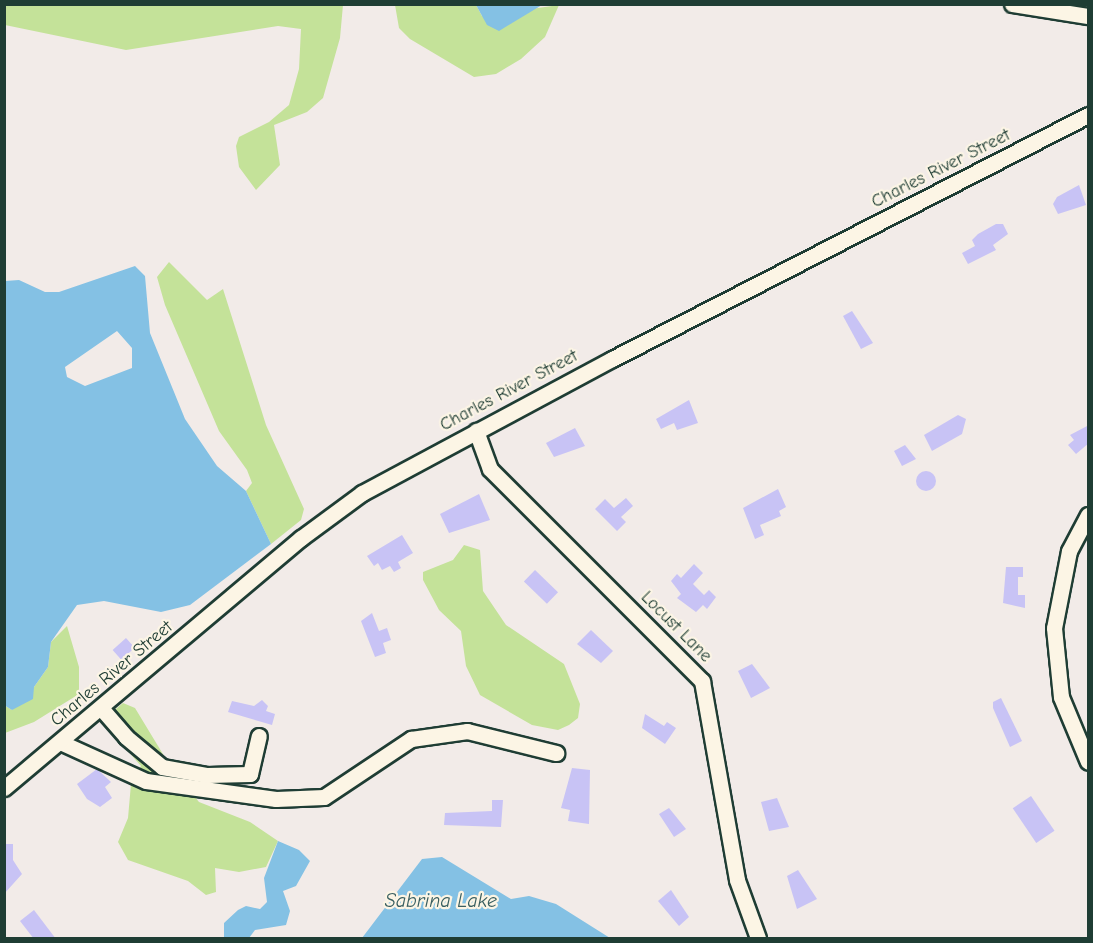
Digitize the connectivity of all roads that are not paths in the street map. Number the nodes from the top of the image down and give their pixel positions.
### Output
1 (1012, 4) edge
2 (1089, 16) edge
3 (1089, 115) edge
4 (476, 431) junction
5 (1089, 515) edge
6 (101, 708) junction
7 (259, 736) dead end
8 (60, 742) junction
9 (556, 753) dead end
10 (1089, 762) edge
11 (4, 788) edge
12 (758, 939) edge

1 - 2 street
3 - 4 street, Charles River Street
4 - 6 street, Charles River Street
4 - 12 street, Locust Lane
5 - 10 street
6 - 7 street
6 - 8 street, Charles River Street
8 - 9 street
8 - 11 street, Charles River Street

